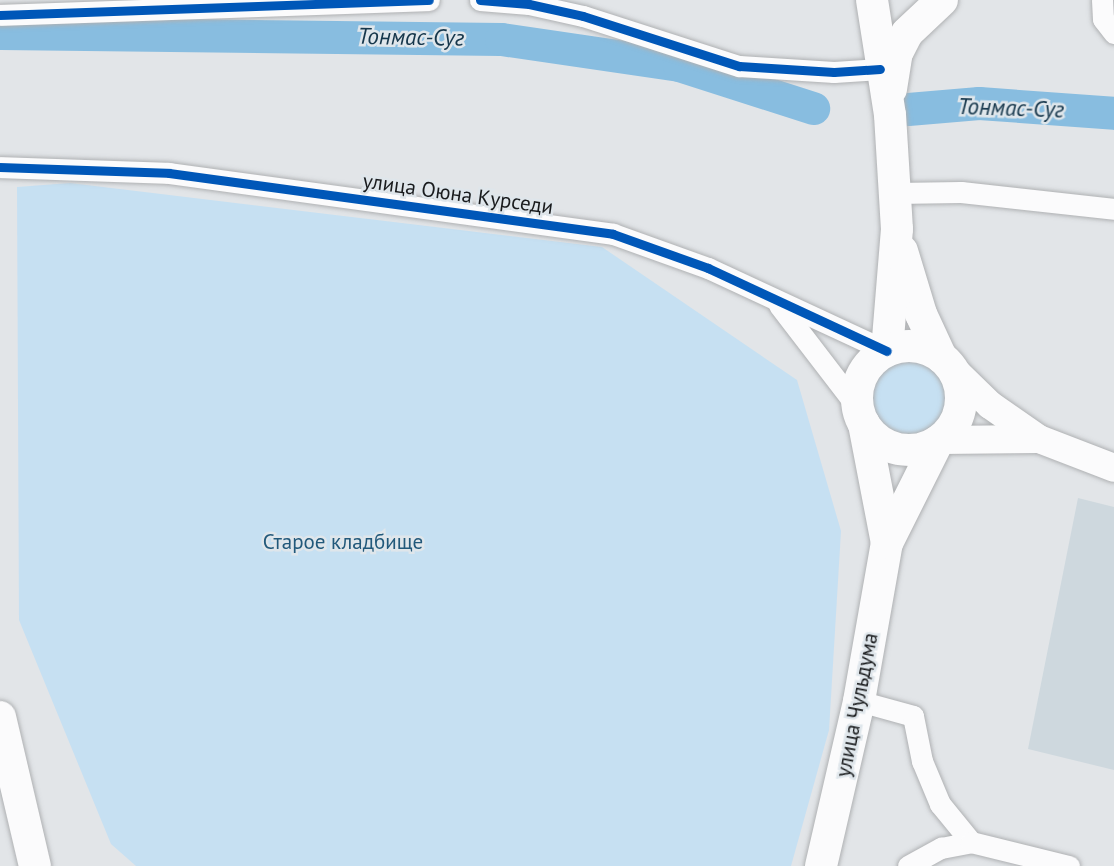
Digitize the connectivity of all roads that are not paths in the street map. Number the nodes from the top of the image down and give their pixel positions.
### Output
1 (429, 0) edge
2 (480, 0) edge
3 (872, 0) edge
4 (942, 0) edge
5 (1101, 0) edge
6 (584, 8) edge
7 (0, 15) edge
8 (1114, 33) edge
9 (880, 69) junction
10 (890, 115) junction
11 (0, 167) edge
12 (895, 193) junction
13 (1114, 209) edge
14 (897, 229) junction
15 (778, 304) junction
16 (887, 351) junction
17 (946, 363) junction
18 (861, 416) junction
19 (1039, 439) junction
20 (939, 441) junction
21 (1114, 468) edge
22 (887, 543) junction
23 (859, 701) junction
24 (0, 717) edge
25 (971, 842) junction
26 (35, 866) edge
27 (821, 866) edge
28 (908, 866) edge
29 (1069, 866) edge

1 - 7 street
2 - 6 street
3 - 9 main road
4 - 10 main road
5 - 8 street
6 - 9 street
9 - 10 main road
10 - 12 main road
11 - 15 street, улица Оюна Курседи
12 - 13 street
12 - 14 main road
14 - 16 main road
14 - 17 main road
15 - 16 street, улица Оюна Курседи
15 - 18 street, улица Оюна Курседи
16 - 17 main road
16 - 18 main road
17 - 19 street
17 - 20 main road
18 - 20 main road
18 - 22 main road, улица Чульдума
19 - 20 street
19 - 21 street
20 - 22 main road, улица Чульдума
22 - 23 main road, улица Чульдума
23 - 25 street
23 - 27 main road, улица Чульдума
24 - 26 main road
25 - 28 street
25 - 29 street

